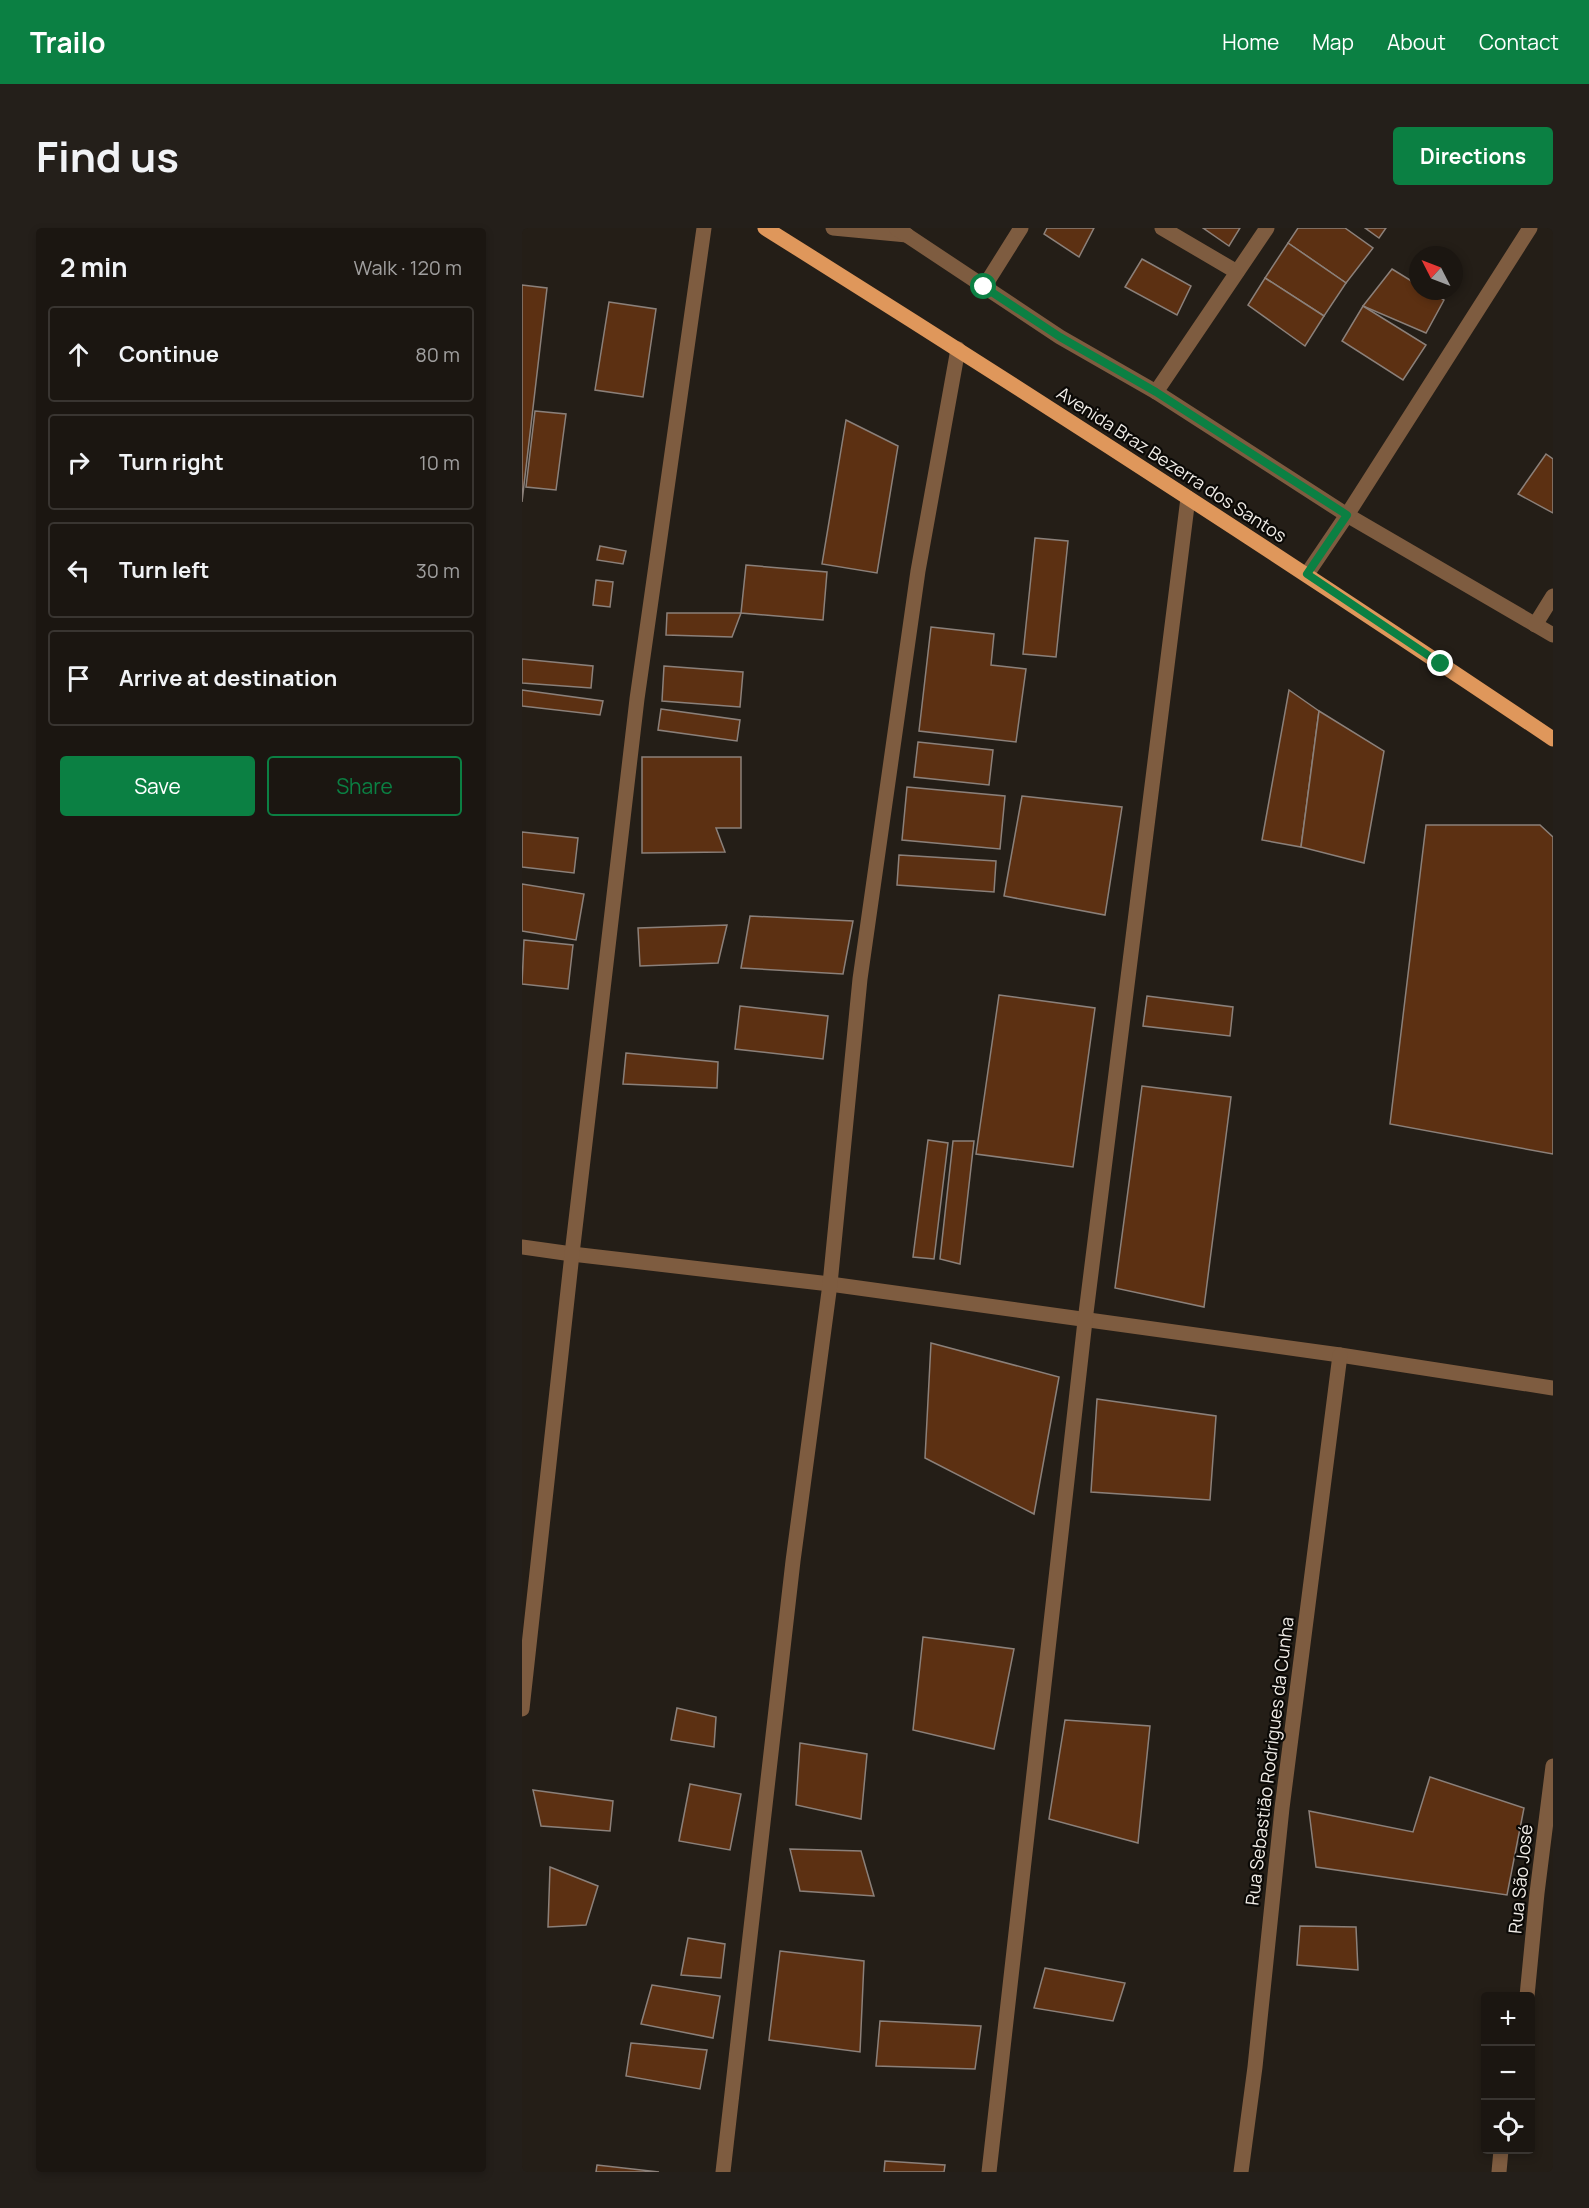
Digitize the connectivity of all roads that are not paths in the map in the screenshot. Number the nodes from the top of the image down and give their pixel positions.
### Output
1 (704, 228) edge
2 (765, 228) edge
3 (833, 228) edge
4 (1021, 228) edge
5 (1162, 228) edge
6 (1267, 228) edge
7 (1530, 228) edge
8 (901, 232) edge
9 (1237, 272) junction
10 (984, 287) junction
11 (958, 349) junction
12 (1156, 392) junction
13 (1188, 498) junction
14 (1347, 515) junction
15 (1307, 574) junction
16 (1553, 596) edge
17 (1535, 625) junction
18 (1553, 635) edge
19 (1553, 739) edge
20 (522, 1246) edge
21 (572, 1254) junction
22 (830, 1284) junction
23 (1085, 1321) junction
24 (1340, 1356) junction
25 (1553, 1388) edge
26 (522, 1709) edge
27 (1553, 1766) edge
28 (1527, 1992) edge
29 (1501, 2154) edge
30 (723, 2172) edge
31 (989, 2172) edge
32 (1241, 2172) edge
33 (1499, 2172) edge

1 - 21 street
2 - 11 main road, Avenida Braz Bezerra dos Santos
3 - 8 street
4 - 10 street
5 - 9 street
6 - 9 street
7 - 14 street
8 - 10 street
9 - 12 street
10 - 12 street
11 - 13 main road, Avenida Braz Bezerra dos Santos
11 - 22 street
12 - 14 street
13 - 15 main road, Avenida Braz Bezerra dos Santos
13 - 23 street
14 - 15 street
14 - 17 street
15 - 19 main road, Avenida Braz Bezerra dos Santos
16 - 17 street
17 - 18 street
20 - 21 street
21 - 22 street
21 - 26 street
22 - 23 street
22 - 30 street
23 - 24 street
23 - 31 street
24 - 25 street
24 - 32 street, Rua Sebastião Rodrigues da Cunha
27 - 28 street, Rua São José
29 - 33 street

